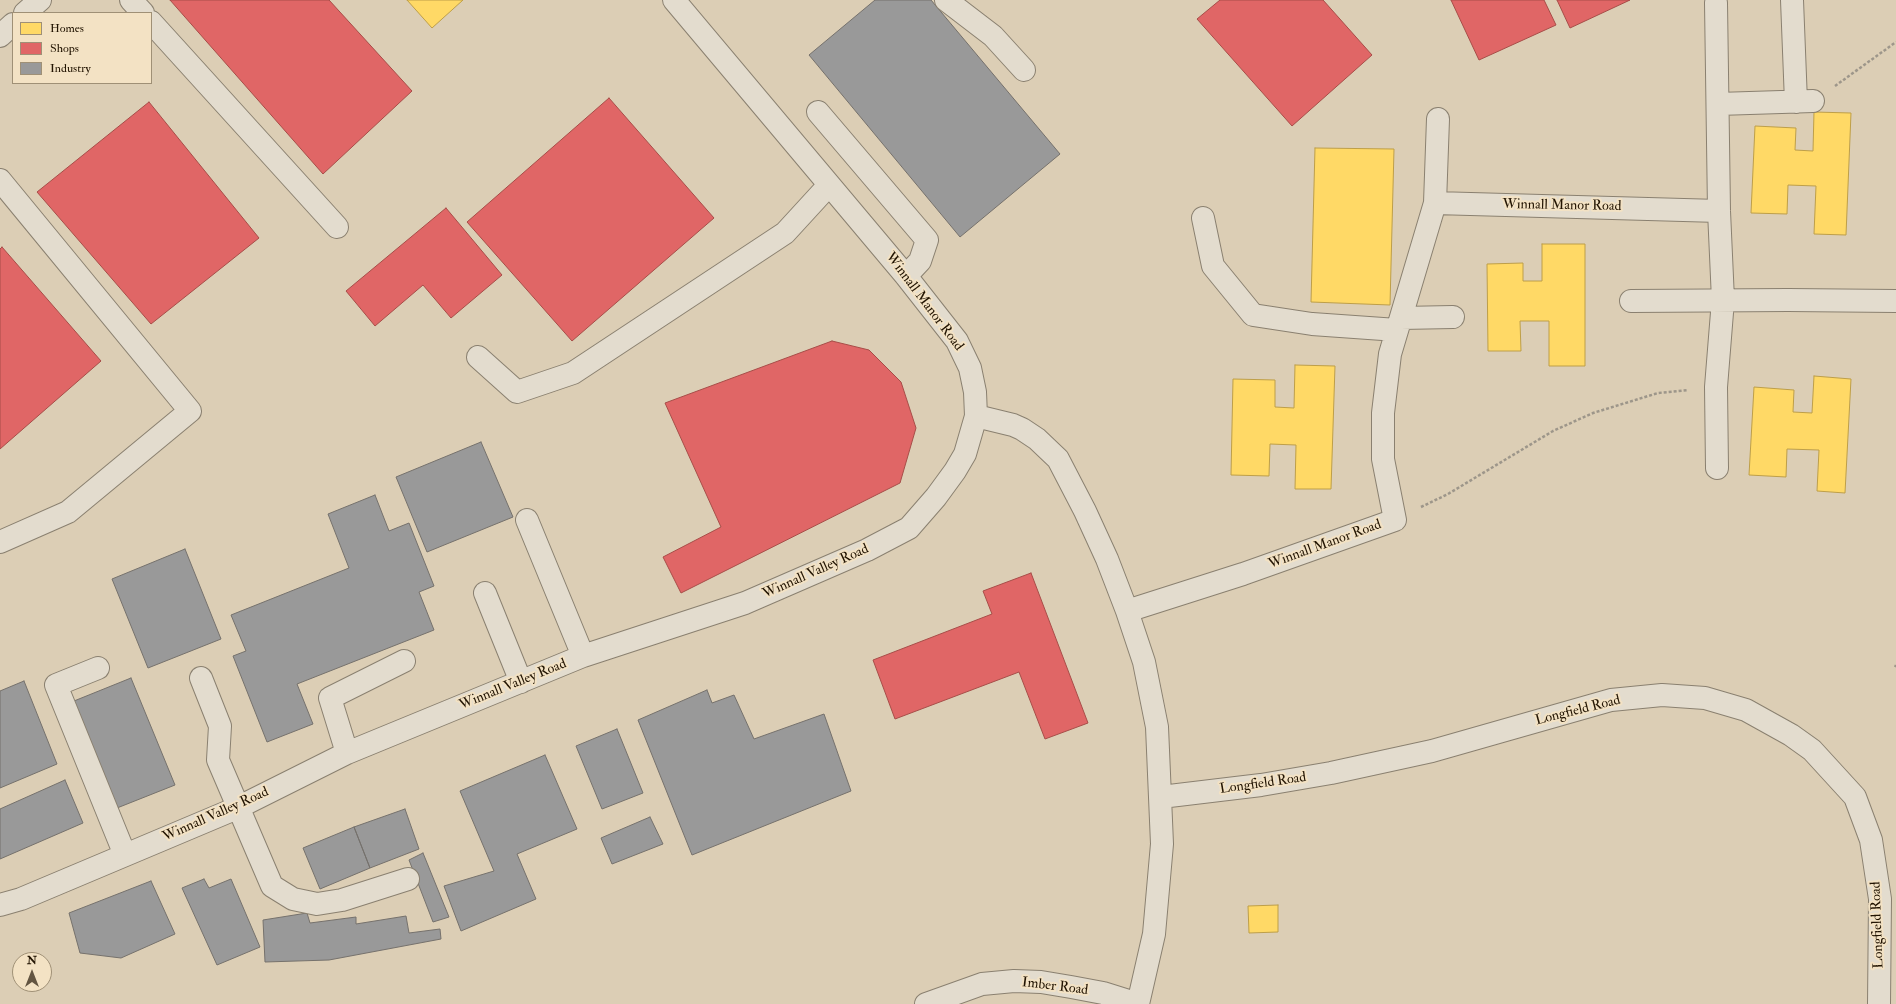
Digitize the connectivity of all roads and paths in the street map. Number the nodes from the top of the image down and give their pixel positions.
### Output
1 (40, 0) edge
2 (131, 0) edge
3 (674, 0) edge
4 (946, 0) edge
5 (1792, 0) edge
6 (1716, 3) dead end
7 (27, 12) edge
8 (142, 12) edge
9 (152, 23) edge
10 (12, 25) edge
11 (0, 36) edge
12 (1896, 42) edge
13 (1024, 70) dead end
14 (1804, 102) junction
15 (1718, 104) junction
16 (818, 112) dead end
17 (1438, 119) dead end
18 (0, 180) edge
19 (829, 185) junction
20 (1435, 203) junction
21 (1719, 210) junction
22 (1203, 218) dead end
23 (337, 227) dead end
24 (906, 276) junction
25 (1723, 300) junction
26 (1631, 301) dead end
27 (1895, 301) edge
28 (1453, 317) dead end
29 (1399, 324) junction
30 (478, 357) dead end
31 (1716, 388) junction
32 (976, 416) junction
33 (1717, 468) dead end
34 (527, 520) dead end
35 (1395, 520) junction
36 (0, 542) edge
37 (485, 593) dead end
38 (1127, 611) junction
39 (583, 656) junction
40 (404, 661) dead end
41 (98, 668) dead end
42 (200, 678) dead end
43 (521, 682) junction
44 (347, 754) junction
45 (1161, 797) junction
46 (237, 808) junction
47 (125, 855) junction
48 (408, 879) dead end
49 (0, 905) edge
50 (926, 1004) edge
51 (1138, 1004) edge
52 (1879, 1004) edge

1 - 7 street
2 - 8 street
3 - 19 street, Winnall Manor Road
4 - 13 street
5 - 14 street
6 - 15 street
9 - 23 street
10 - 11 street
12 - 14 path
14 - 15 street
15 - 21 street
16 - 24 street
17 - 20 street
18 - 36 street
19 - 24 street, Winnall Manor Road
19 - 30 street
20 - 21 street, Winnall Manor Road
20 - 29 street, Winnall Manor Road
21 - 25 street
22 - 29 street
24 - 32 street, Winnall Manor Road
25 - 26 street
25 - 27 street
25 - 31 street
28 - 29 street
29 - 35 street, Winnall Manor Road
31 - 33 street
31 - 35 path
32 - 38 street
32 - 39 street, Winnall Valley Road
34 - 39 street
35 - 38 street, Winnall Manor Road
37 - 43 street
38 - 45 street
39 - 43 street, Winnall Valley Road
40 - 44 street
41 - 47 street
42 - 46 street
43 - 44 street, Winnall Valley Road
44 - 46 street, Winnall Valley Road
45 - 51 street
45 - 52 street, Longfield Road
46 - 47 street, Winnall Valley Road
46 - 48 street
47 - 49 street, Winnall Valley Road
50 - 51 street, Imber Road

